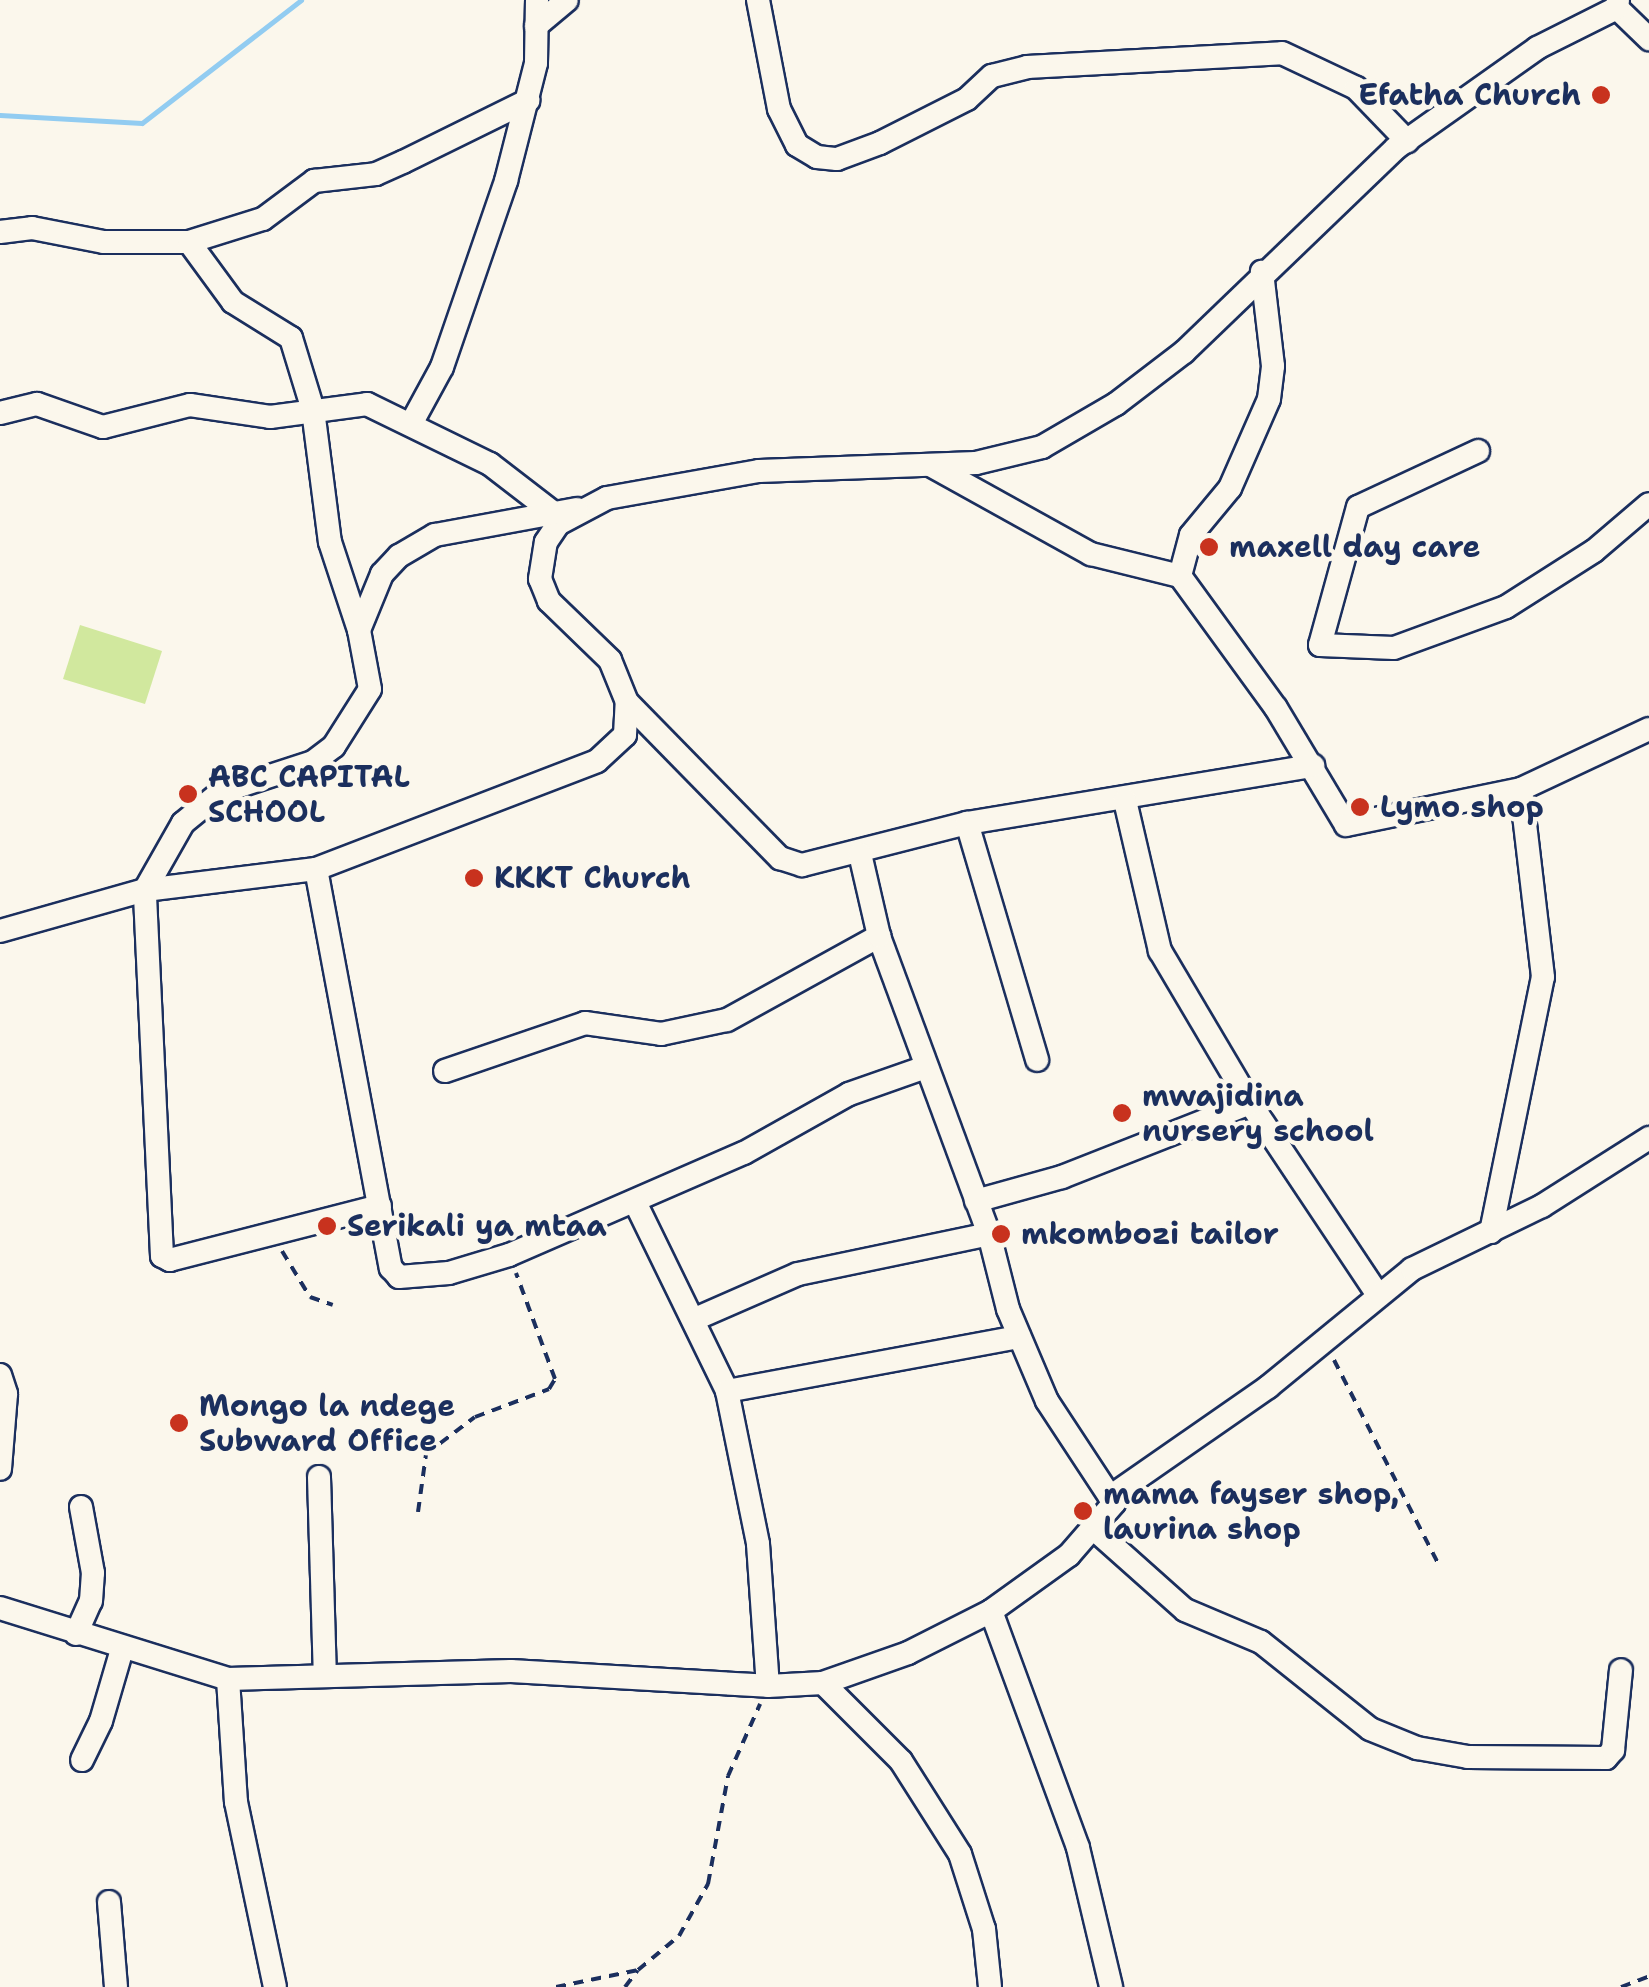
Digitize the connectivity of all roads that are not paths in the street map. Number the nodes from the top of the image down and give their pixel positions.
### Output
1 (537, 0) edge
2 (566, 0) edge
3 (758, 0) edge
4 (1617, 4) edge
5 (536, 26) junction
6 (1649, 39) edge
7 (528, 100) junction
8 (1407, 140) junction
9 (0, 232) edge
10 (189, 242) junction
11 (1262, 272) junction
12 (314, 410) junction
13 (0, 413) edge
14 (412, 424) junction
15 (1478, 452) dead end
16 (932, 466) junction
17 (1649, 504) edge
18 (581, 509) junction
19 (550, 510) junction
20 (1180, 576) junction
21 (359, 630) junction
22 (627, 702) junction
23 (1649, 729) edge
24 (1313, 766) junction
25 (1521, 789) junction
26 (1124, 800) junction
27 (968, 824) junction
28 (860, 854) junction
29 (316, 869) junction
30 (146, 890) junction
31 (0, 931) edge
32 (880, 936) junction
33 (1037, 1060) dead end
34 (922, 1068) junction
35 (445, 1071) dead end
36 (1250, 1103) junction
37 (1649, 1138) edge
38 (635, 1202) junction
39 (976, 1202) junction
40 (380, 1206) junction
41 (1491, 1232) junction
42 (989, 1234) junction
43 (1378, 1294) junction
44 (695, 1319) junction
45 (1020, 1337) junction
46 (0, 1375) edge
47 (727, 1390) junction
48 (0, 1469) edge
49 (319, 1477) dead end
50 (1110, 1497) junction
51 (81, 1507) dead end
52 (1094, 1529) junction
53 (0, 1608) edge
54 (991, 1611) junction
55 (76, 1634) junction
56 (122, 1650) junction
57 (1621, 1670) dead end
58 (324, 1674) junction
59 (228, 1679) junction
60 (823, 1683) junction
61 (768, 1686) junction
62 (82, 1760) dead end
63 (109, 1902) dead end
64 (116, 1987) edge
65 (275, 1987) edge
66 (990, 1987) edge
67 (1111, 1987) edge

1 - 5 street
2 - 5 street
3 - 8 street
4 - 6 street
4 - 8 street
5 - 7 street
7 - 10 street
7 - 14 street
8 - 11 street
9 - 10 street
10 - 12 street
11 - 16 street
11 - 20 street
12 - 13 street
12 - 14 street
12 - 21 street
14 - 19 street
15 - 17 street
16 - 18 street
16 - 20 street
18 - 19 street
18 - 22 street
19 - 21 street
20 - 24 street
21 - 30 street
22 - 28 street
22 - 29 street
23 - 25 street
24 - 25 street
24 - 26 street
25 - 41 street
26 - 27 street
26 - 36 street
27 - 28 street
27 - 33 street
28 - 32 street
29 - 30 street
29 - 40 street
30 - 31 street
30 - 40 street
32 - 34 street
32 - 35 street
34 - 38 street
34 - 39 street
36 - 39 street
36 - 43 street
37 - 41 street
38 - 40 street
38 - 44 street
39 - 42 street
41 - 43 street
42 - 44 street
42 - 45 street
43 - 50 street
44 - 47 street
45 - 47 street
45 - 50 street
46 - 48 street
47 - 61 street
49 - 58 street
50 - 52 street
51 - 55 street
52 - 54 street
52 - 57 street
53 - 55 street
54 - 60 street
54 - 67 street
55 - 56 street
56 - 59 street
56 - 62 street
58 - 59 street
58 - 61 street
59 - 65 street
60 - 61 street
60 - 66 street
63 - 64 street

